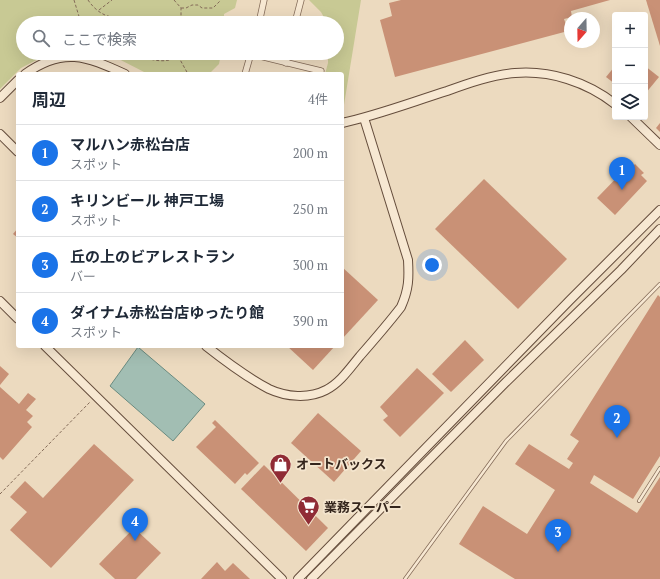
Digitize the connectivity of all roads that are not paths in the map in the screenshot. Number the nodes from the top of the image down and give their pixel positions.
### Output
1 (264, 0) edge
2 (301, 0) edge
3 (260, 16) edge
4 (297, 16) edge
5 (48, 60) edge
6 (95, 60) edge
7 (249, 60) edge
8 (276, 60) edge
9 (287, 60) edge
10 (286, 63) junction
11 (321, 71) dead end
12 (28, 72) edge
13 (121, 72) edge
14 (246, 72) edge
15 (16, 82) edge
16 (0, 98) edge
17 (612, 102) edge
18 (364, 118) junction
19 (634, 120) edge
20 (344, 123) edge
21 (0, 134) edge
22 (660, 145) edge
23 (16, 150) edge
24 (660, 210) edge
25 (660, 229) edge
26 (660, 284) edge
27 (0, 301) edge
28 (16, 317) edge
29 (47, 348) edge
30 (209, 348) edge
31 (660, 468) edge
32 (639, 501) dead end
33 (282, 579) edge
34 (298, 579) edge
35 (311, 579) edge
36 (405, 579) edge

1 - 3 street
2 - 4 street
5 - 12 street
6 - 13 street
7 - 14 street
8 - 10 street
9 - 10 street
10 - 11 street
15 - 16 street
17 - 18 street
18 - 20 street
18 - 30 street
19 - 22 street
21 - 23 street
24 - 34 street
25 - 35 street
26 - 36 lane
27 - 28 street
29 - 33 street
31 - 32 lane

